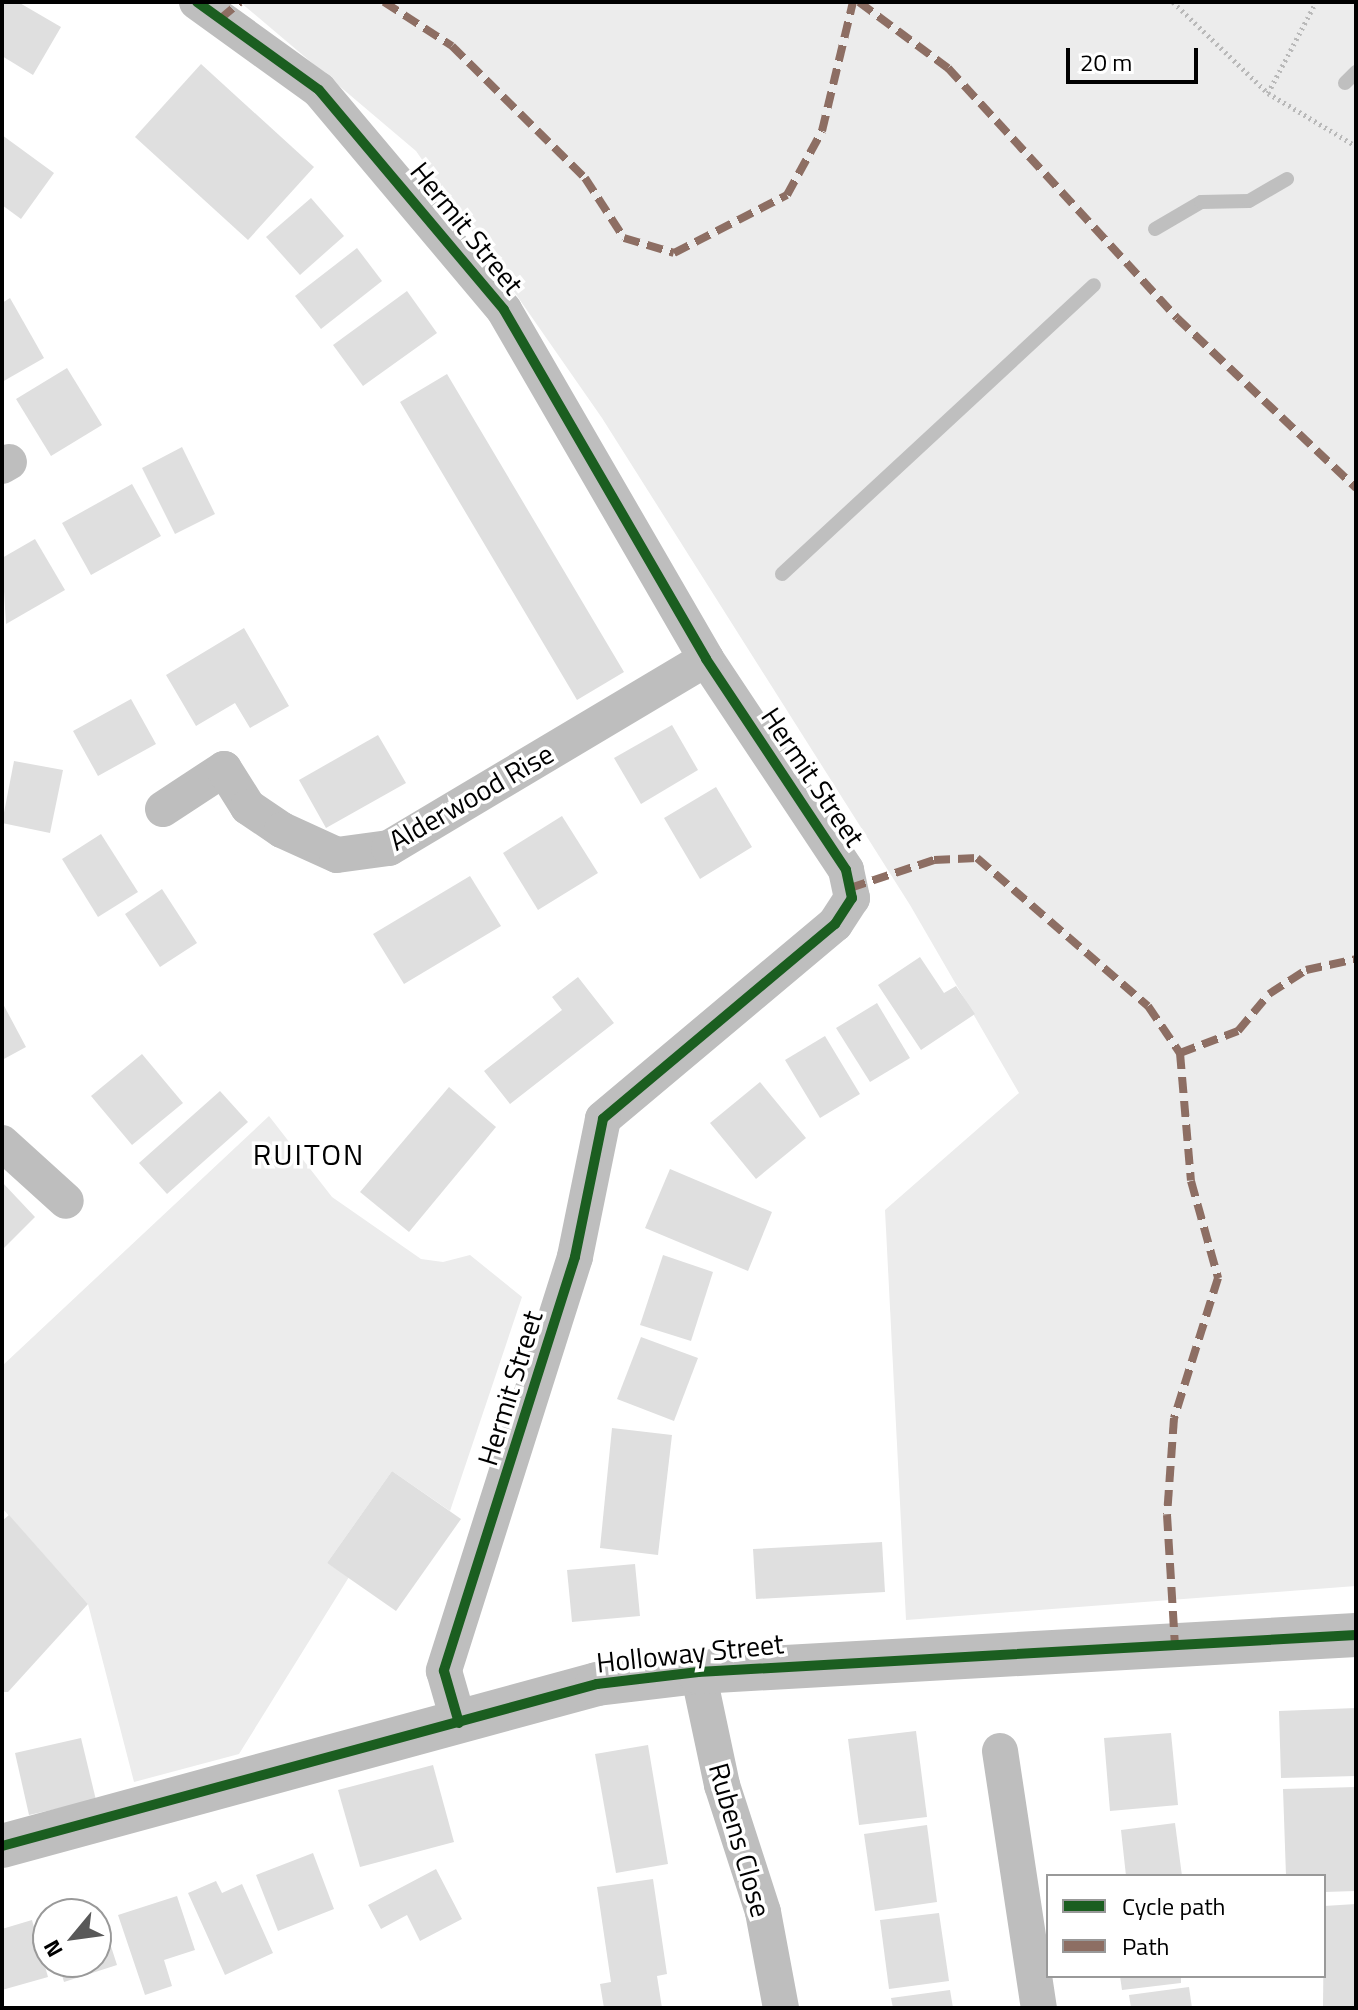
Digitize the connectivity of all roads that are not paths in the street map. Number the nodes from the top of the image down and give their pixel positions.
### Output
1 (197, 2) edge
2 (706, 659) junction
3 (163, 809) dead end
4 (2, 1143) edge
5 (66, 1201) dead end
6 (1356, 1635) edge
7 (698, 1672) junction
8 (459, 1723) junction
9 (1000, 1751) dead end
10 (2, 1846) edge
11 (781, 2008) edge
12 (1039, 2008) edge

1 - 2 street, Hermit Street
2 - 3 street, Alderwood Rise
2 - 8 street, Hermit Street
4 - 5 street
6 - 7 street, Holloway Street
7 - 8 street, Holloway Street
7 - 11 street, Rubens Close
8 - 10 street, Holloway Street
9 - 12 street

